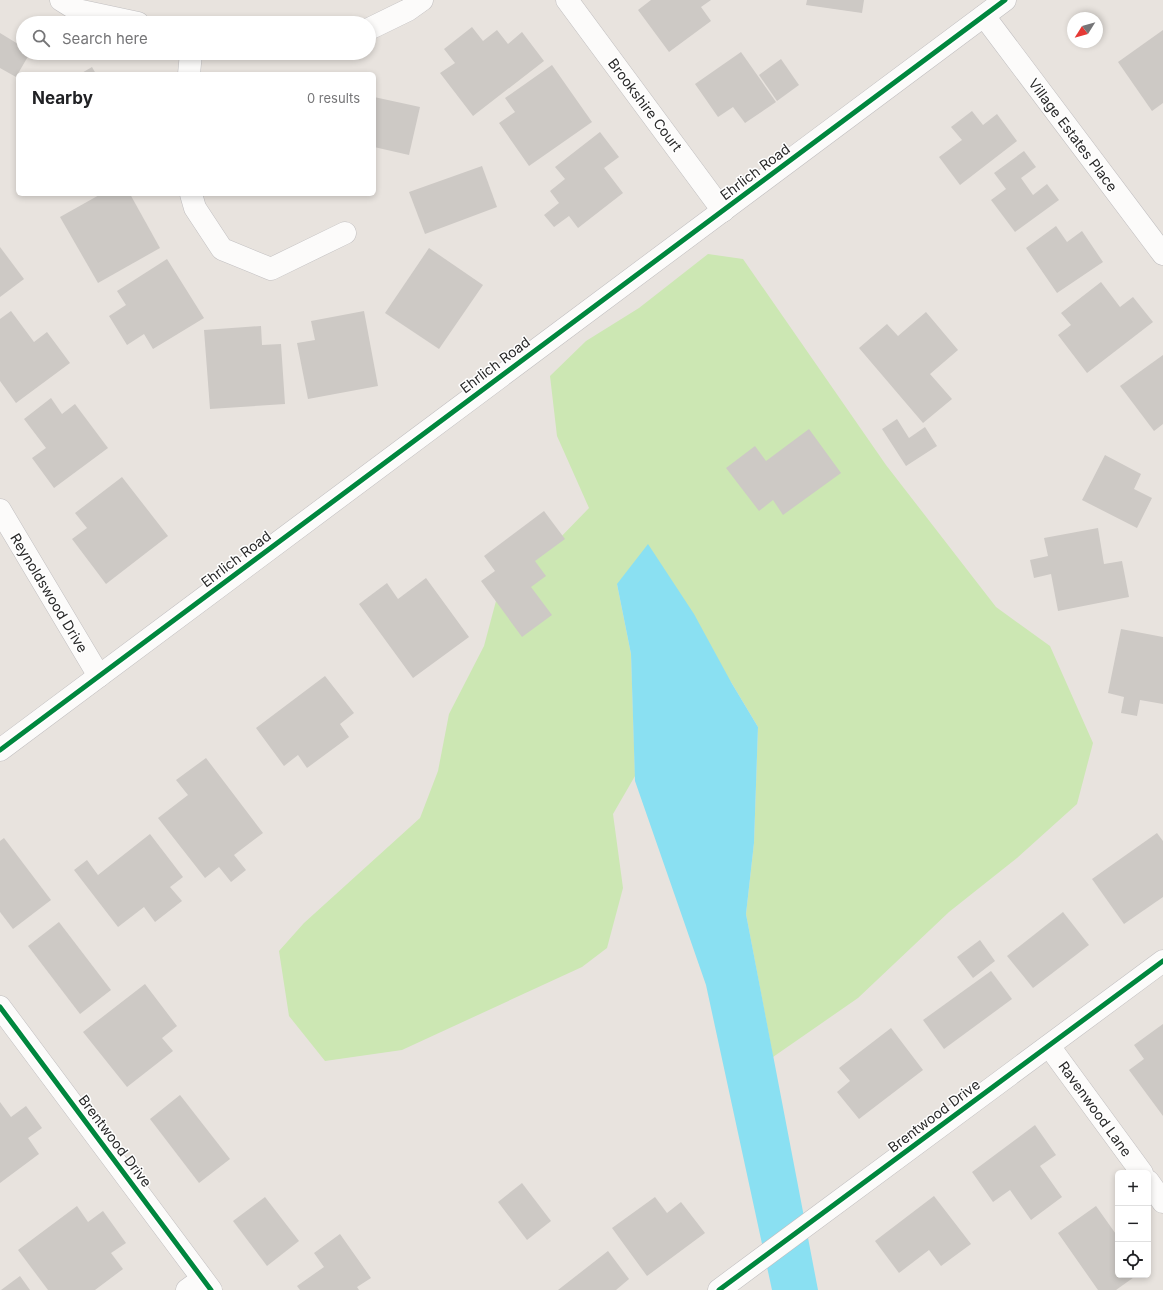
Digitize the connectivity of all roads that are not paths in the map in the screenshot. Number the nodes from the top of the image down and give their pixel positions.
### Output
1 (61, 0) edge
2 (422, 0) edge
3 (567, 0) edge
4 (1005, 0) edge
5 (105, 16) edge
6 (984, 16) junction
7 (376, 26) edge
8 (190, 60) edge
9 (189, 72) edge
10 (191, 196) edge
11 (723, 211) junction
12 (344, 233) dead end
13 (1163, 254) edge
14 (0, 510) edge
15 (99, 676) junction
16 (0, 750) edge
17 (1163, 961) edge
18 (2, 1015) edge
19 (1049, 1046) junction
20 (1140, 1170) edge
21 (1151, 1185) edge
22 (1163, 1202) edge
23 (200, 1286) edge
24 (719, 1290) edge

1 - 5 street
2 - 7 street
3 - 11 street, Brookshire Court
4 - 6 street, Ehrlich Road
6 - 11 street, Ehrlich Road
6 - 13 street, Village Estates Place
8 - 9 street
10 - 12 street
11 - 15 street, Ehrlich Road
14 - 15 street, Reynoldswood Drive
15 - 16 street, Ehrlich Road
17 - 19 street, Brentwood Drive
18 - 23 street, Brentwood Drive
19 - 20 street, Ravenwood Lane
19 - 24 street, Brentwood Drive
21 - 22 street

